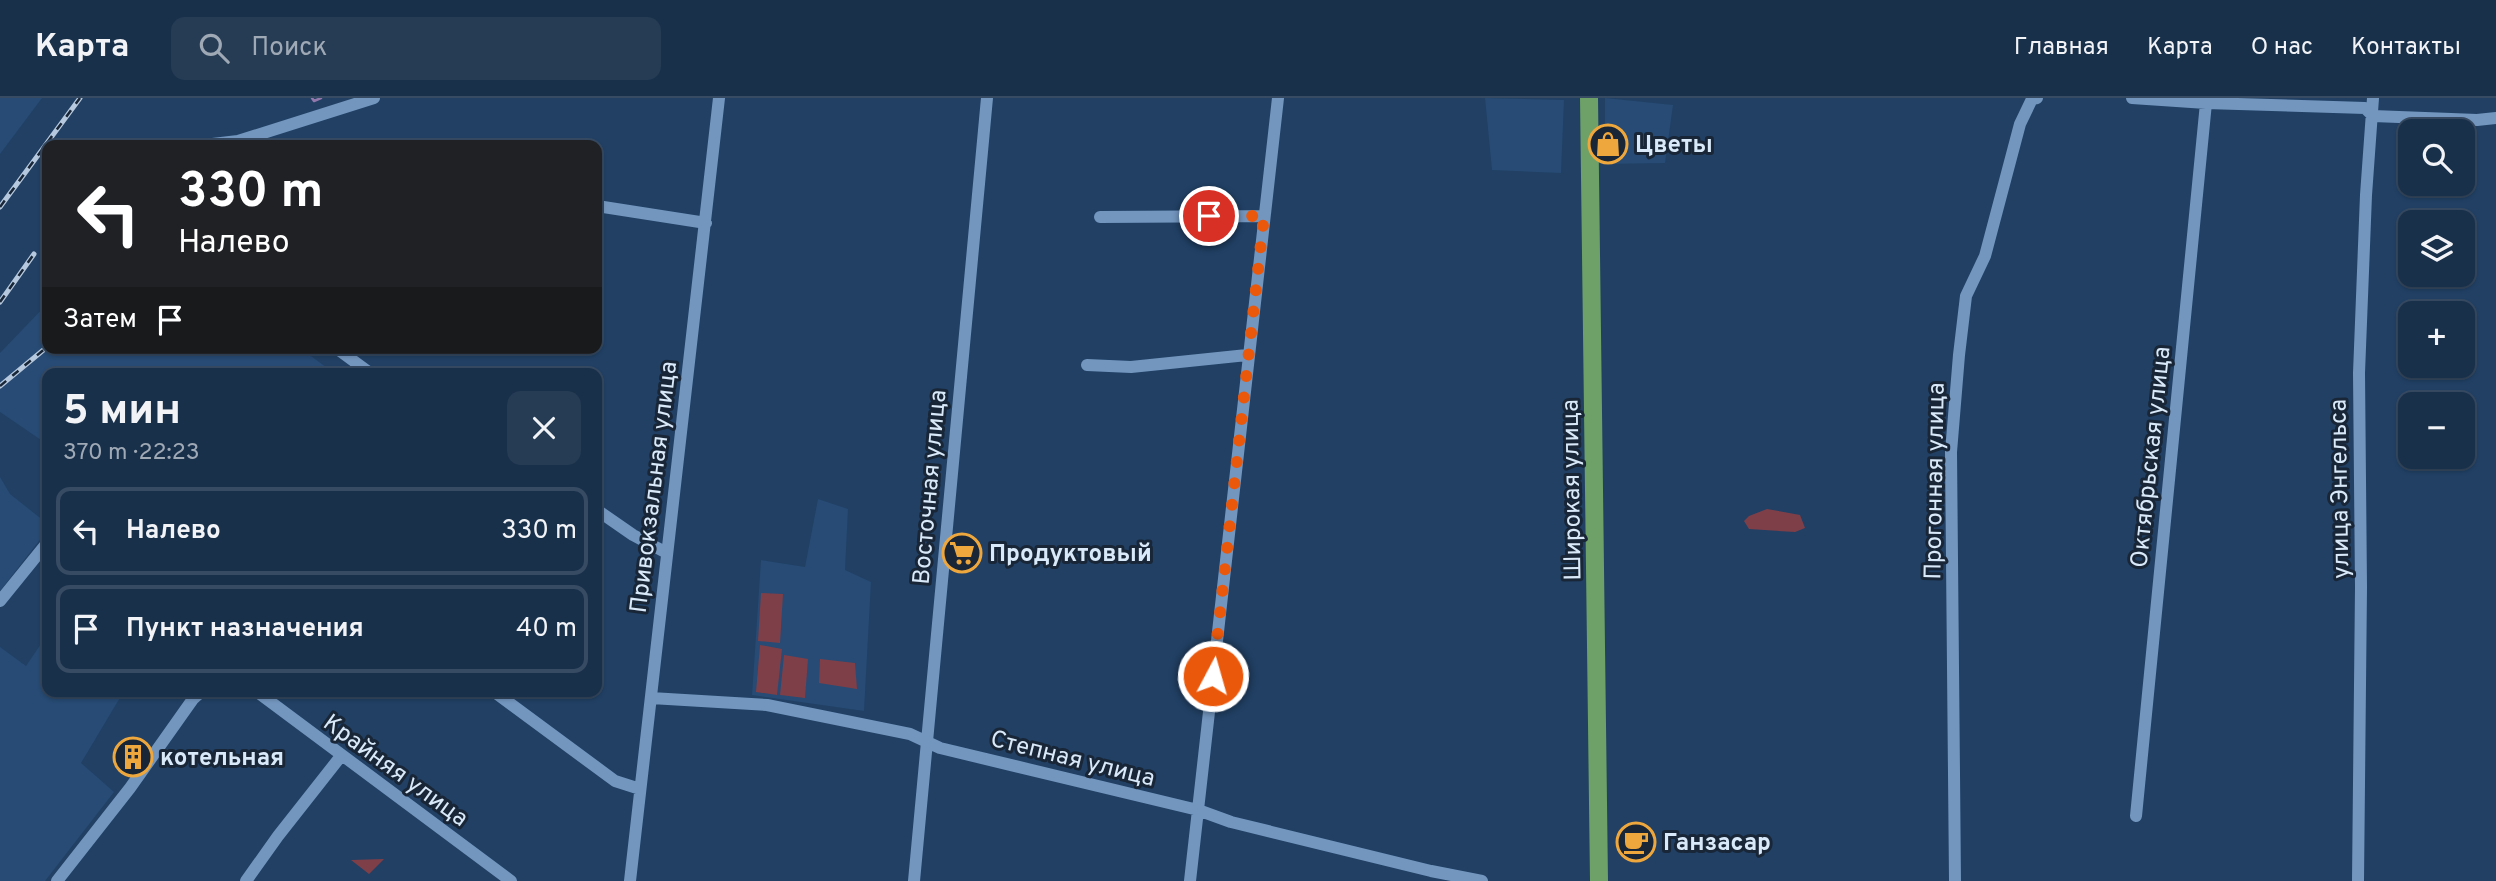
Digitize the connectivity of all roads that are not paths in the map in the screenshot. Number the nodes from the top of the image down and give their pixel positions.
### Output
1 (374, 98) edge
2 (719, 98) edge
3 (987, 98) edge
4 (1278, 98) edge
5 (1589, 98) edge
6 (2037, 98) edge
7 (2132, 98) edge
8 (2373, 98) edge
9 (2206, 103) junction
10 (2373, 116) junction
11 (2496, 118) edge
12 (2477, 120) junction
13 (2496, 127) edge
14 (242, 140) edge
15 (602, 207) edge
16 (1264, 216) junction
17 (1100, 218) dead end
18 (706, 223) junction
19 (344, 354) edge
20 (1247, 355) junction
21 (1087, 365) dead end
22 (363, 368) edge
23 (602, 513) edge
24 (42, 549) edge
25 (665, 552) junction
26 (0, 601) edge
27 (195, 697) edge
28 (264, 697) edge
29 (501, 697) edge
30 (651, 698) junction
31 (926, 742) junction
32 (341, 756) junction
33 (640, 789) junction
34 (1198, 810) junction
35 (2136, 816) dead end
36 (57, 881) edge
37 (246, 881) edge
38 (511, 881) edge
39 (630, 881) edge
40 (914, 881) edge
41 (1190, 881) edge
42 (1482, 881) edge
43 (1599, 881) edge
44 (1955, 881) edge
45 (2358, 881) edge

1 - 14 street
2 - 18 street, Привокзальная улица
3 - 31 street, Восточная улица
4 - 16 street
5 - 43 main road, Широкая улица
6 - 44 street, Прогонная улица
7 - 9 street
8 - 10 street, улица Энгельса
9 - 10 street
9 - 35 street, Октябрьская улица
10 - 12 street
10 - 45 street, улица Энгельса
11 - 12 street
12 - 13 street
15 - 18 street
16 - 17 street
16 - 20 street
18 - 25 street, Привокзальная улица
19 - 22 street
20 - 21 street
20 - 34 street
23 - 25 street
24 - 26 street
25 - 30 street, Привокзальная улица
27 - 36 street
28 - 32 street, Крайняя улица
29 - 33 street
30 - 31 street, Степная улица
30 - 33 street, Привокзальная улица
31 - 34 street, Степная улица
31 - 40 street, Восточная улица
32 - 37 street
32 - 38 street, Крайняя улица
33 - 39 street, Привокзальная улица
34 - 41 street
34 - 42 street, Степная улица

